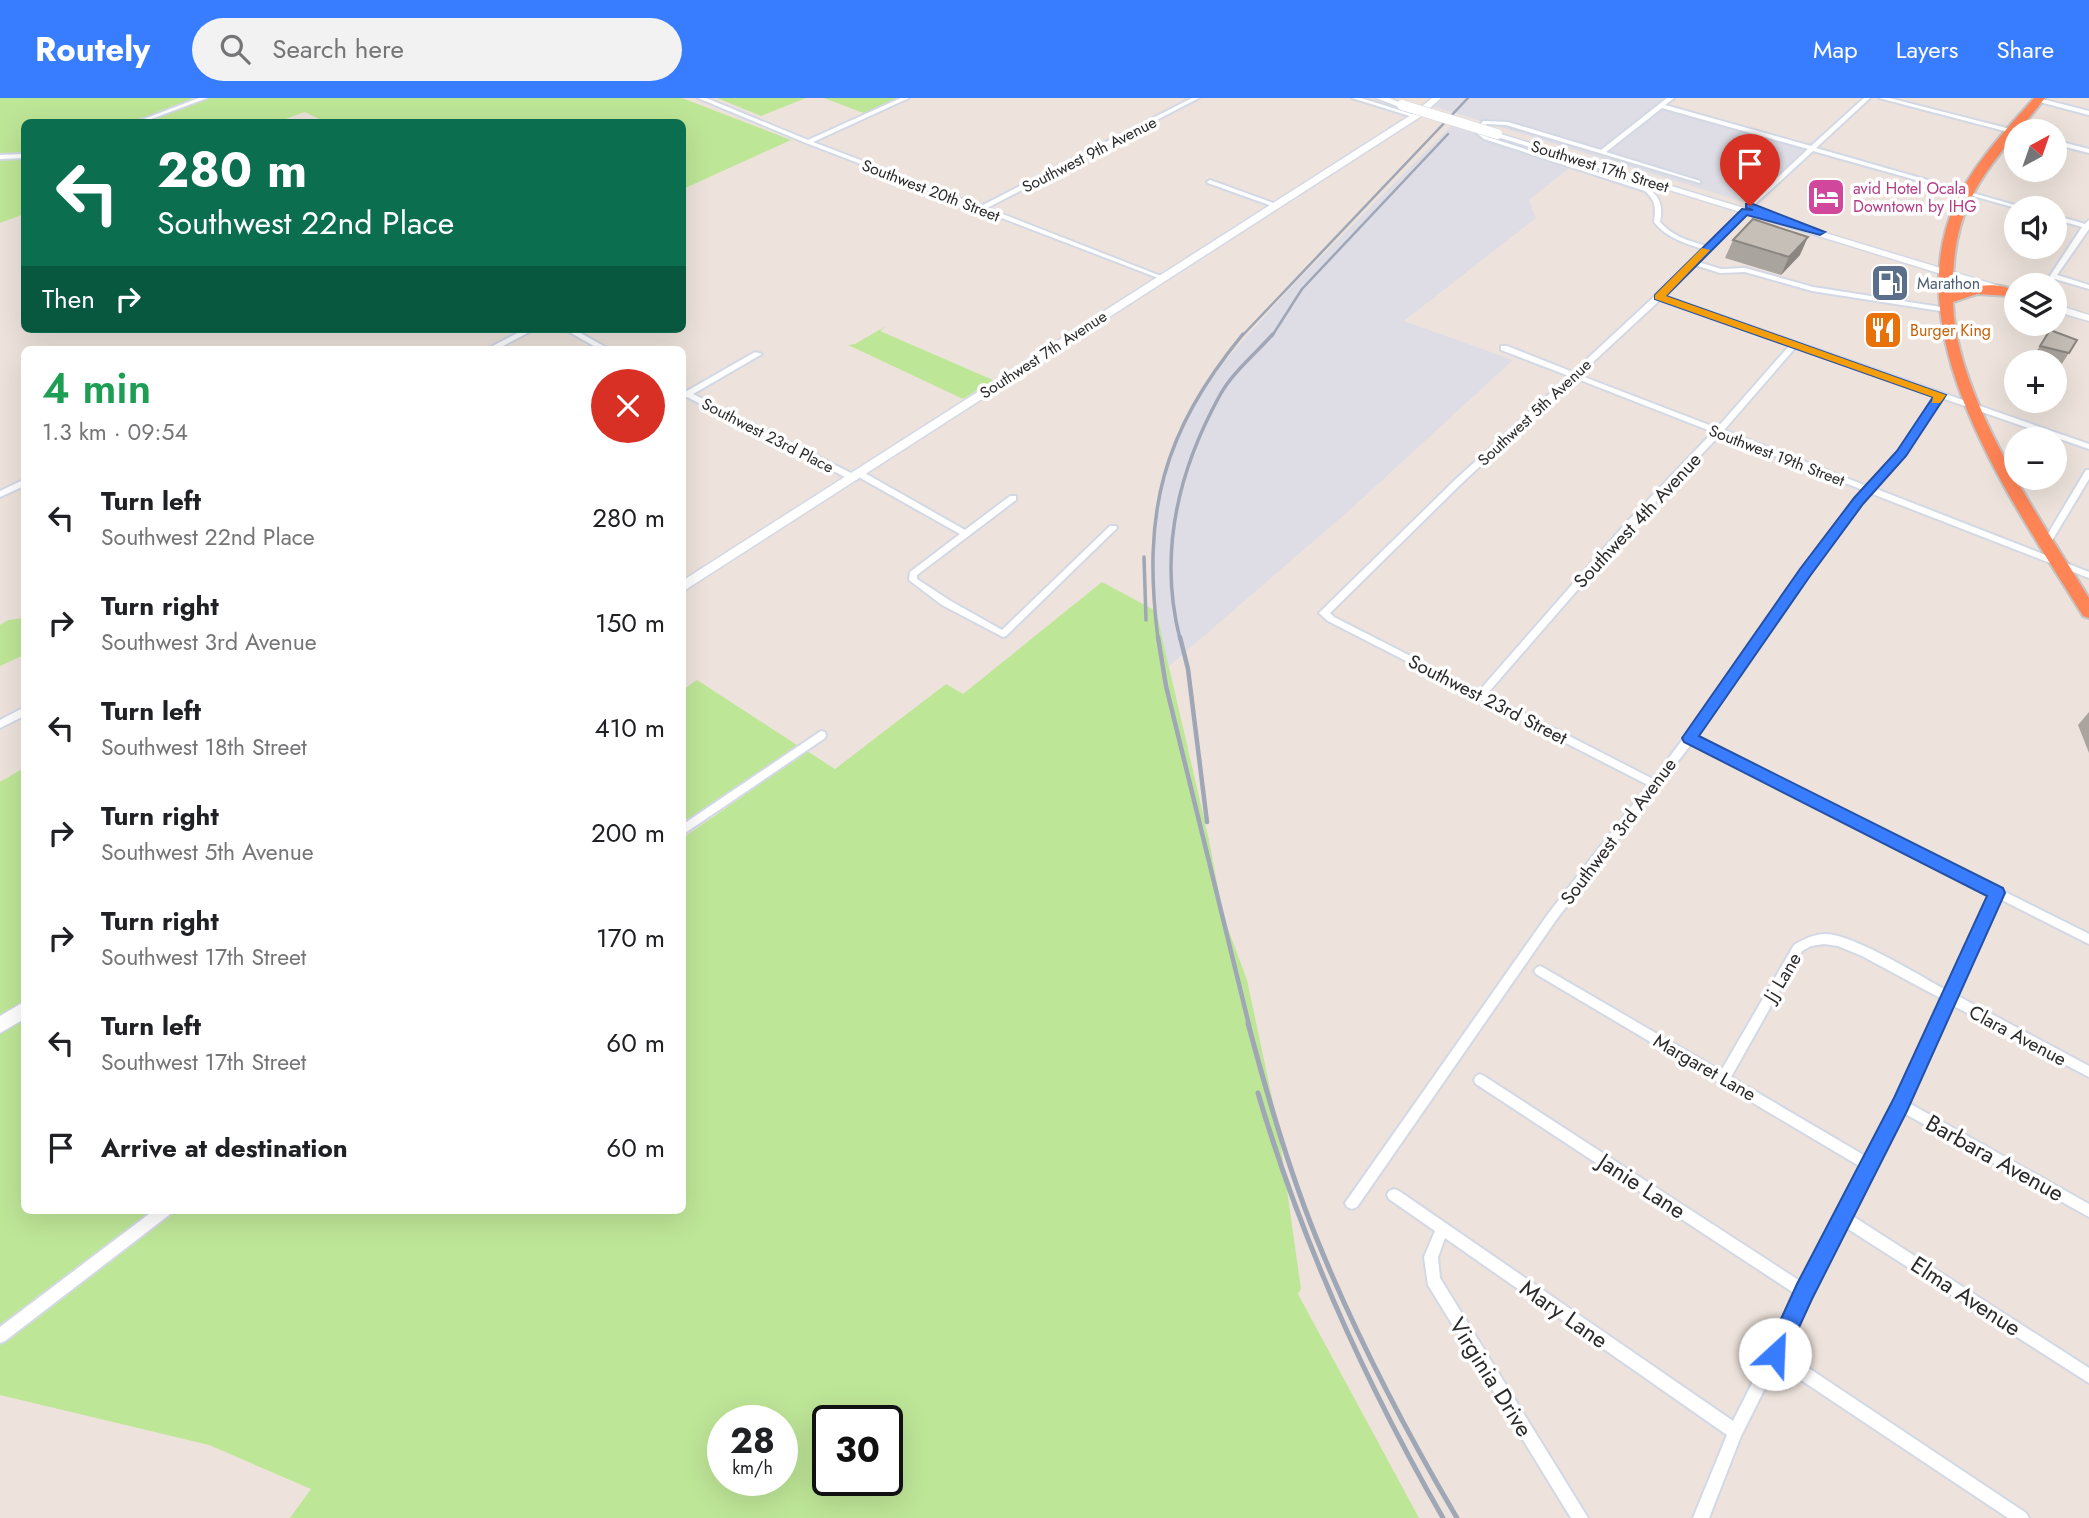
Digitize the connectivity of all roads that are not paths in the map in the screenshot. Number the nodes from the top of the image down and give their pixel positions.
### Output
1 (204, 98) edge
2 (701, 98) edge
3 (906, 98) edge
4 (1196, 98) edge
5 (1355, 98) edge
6 (1380, 98) edge
7 (1671, 98) edge
8 (1867, 98) edge
9 (1882, 98) edge
10 (1432, 99) edge
11 (2039, 99) edge
12 (1403, 101) edge
13 (1661, 106) junction
14 (2089, 113) edge
15 (147, 119) edge
16 (1410, 119) junction
17 (2024, 119) edge
18 (2004, 129) edge
19 (808, 142) junction
20 (2004, 142) edge
21 (2067, 146) edge
22 (1813, 149) junction
23 (1602, 152) junction
24 (2089, 152) edge
25 (21, 156) edge
26 (0, 157) edge
27 (1698, 182) dead end
28 (1210, 183) dead end
29 (1966, 192) junction
30 (2004, 203) edge
31 (1274, 205) junction
32 (981, 209) junction
33 (1747, 209) junction
34 (2067, 221) edge
35 (2088, 225) edge
36 (1707, 248) junction
37 (1693, 262) junction
38 (1944, 271) junction
39 (2055, 273) edge
40 (1163, 278) junction
41 (2067, 280) edge
42 (2089, 287) edge
43 (2004, 290) edge
44 (2004, 292) edge
45 (1658, 297) junction
46 (1947, 305) junction
47 (2067, 311) edge
48 (2089, 318) edge
49 (523, 333) edge
50 (575, 333) edge
51 (1794, 345) junction
52 (497, 346) edge
53 (600, 346) edge
54 (1504, 348) dead end
55 (758, 354) dead end
56 (1573, 375) junction
57 (686, 392) edge
58 (686, 394) edge
59 (1940, 395) junction
60 (1974, 407) junction
61 (1718, 432) junction
62 (2089, 447) edge
63 (2089, 472) edge
64 (857, 476) junction
65 (21, 485) edge
66 (1867, 491) junction
67 (0, 494) edge
68 (1013, 498) dead end
69 (1113, 528) dead end
70 (965, 534) junction
71 (2047, 542) junction
72 (2060, 563) junction
73 (2089, 575) edge
74 (686, 585) edge
75 (1324, 612) joint
76 (2089, 612) edge
77 (1481, 695) junction
78 (21, 714) edge
79 (0, 724) edge
80 (821, 735) dead end
81 (1689, 738) junction
82 (1654, 784) junction
83 (686, 828) edge
84 (1997, 893) junction
85 (2089, 939) edge
86 (1540, 971) dead end
87 (1947, 998) junction
88 (21, 1012) edge
89 (0, 1025) edge
90 (2089, 1072) edge
91 (1724, 1078) junction
92 (1480, 1080) dead end
93 (1900, 1104) junction
94 (1869, 1164) junction
95 (1394, 1195) dead end
96 (1352, 1203) dead end
97 (2089, 1211) edge
98 (160, 1214) edge
99 (1842, 1217) junction
100 (1442, 1229) junction
101 (1804, 1292) junction
102 (0, 1336) edge
103 (1775, 1354) junction
104 (2089, 1376) edge
105 (1735, 1432) junction
106 (1705, 1516) edge
107 (1580, 1518) edge
108 (2021, 1518) edge

1 - 15 street
2 - 19 street, Southwest 20th Street
3 - 19 street
4 - 32 street, Southwest 9th Avenue
5 - 16 street
6 - 12 street, Southwest 17th Street
7 - 13 street
8 - 22 street, Southwest 5th Avenue
9 - 18 street
10 - 16 street, Southwest 7th Avenue
11 - 14 street
11 - 17 highway
12 - 33 street, Southwest 17th Street, bridge
13 - 22 street
13 - 23 street
16 - 31 street, Southwest 7th Avenue
19 - 32 street, Southwest 20th Street
20 - 29 highway
21 - 24 street
22 - 29 street
22 - 33 street, Southwest 5th Avenue
23 - 27 street
23 - 36 street
25 - 26 street
28 - 31 street
29 - 30 street
29 - 38 highway
31 - 40 street, Southwest 7th Avenue
32 - 40 street, Southwest 20th Street
33 - 36 street, Southwest 5th Avenue
33 - 38 street, Southwest 17th Street
34 - 35 street
35 - 39 street
36 - 37 street, Southwest 5th Avenue
37 - 45 street, Southwest 5th Avenue
37 - 46 street
38 - 43 street, Southwest 17th Street
38 - 46 highway
40 - 64 street, Southwest 7th Avenue
41 - 42 street
44 - 46 highway
45 - 51 street
45 - 56 street, Southwest 5th Avenue
46 - 60 highway
47 - 48 street
49 - 52 street
50 - 53 street
51 - 59 street
51 - 61 street, Southwest 4th Avenue
54 - 56 street, Southwest 19th Street
55 - 57 street
56 - 61 street, Southwest 19th Street
56 - 75 street, Southwest 5th Avenue
58 - 64 street, Southwest 23rd Place
59 - 60 street
59 - 66 street, Southwest 3rd Avenue
60 - 62 street
60 - 71 highway
61 - 66 street, Southwest 19th Street
61 - 77 street, Southwest 4th Avenue
63 - 71 street
64 - 70 street, Southwest 23rd Place
64 - 74 street, Southwest 7th Avenue
65 - 67 street
66 - 72 street, Southwest 19th Street
66 - 81 street, Southwest 3rd Avenue
68 - 70 street
69 - 70 street
71 - 72 highway
72 - 73 street, Southwest 19th Street
72 - 76 highway
75 - 77 street, Southwest 23rd Street
77 - 82 street, Southwest 23rd Street
78 - 79 street
80 - 83 street
81 - 82 street, Southwest 3rd Avenue
81 - 84 street
82 - 96 street, Southwest 3rd Avenue
84 - 85 street
84 - 87 street
86 - 91 street, Margaret Lane
87 - 90 street, Clara Avenue
87 - 91 street, Jj Lane
87 - 93 street
88 - 89 street
91 - 94 street, Margaret Lane
92 - 101 street, Janie Lane
93 - 94 street
93 - 97 street, Barbara Avenue
94 - 99 street
95 - 100 street, Mary Lane
98 - 102 street
99 - 101 street
99 - 104 street, Elma Avenue
100 - 105 street, Mary Lane
100 - 107 street, Virginia Drive
101 - 103 street
103 - 105 street
103 - 108 street
105 - 106 street

